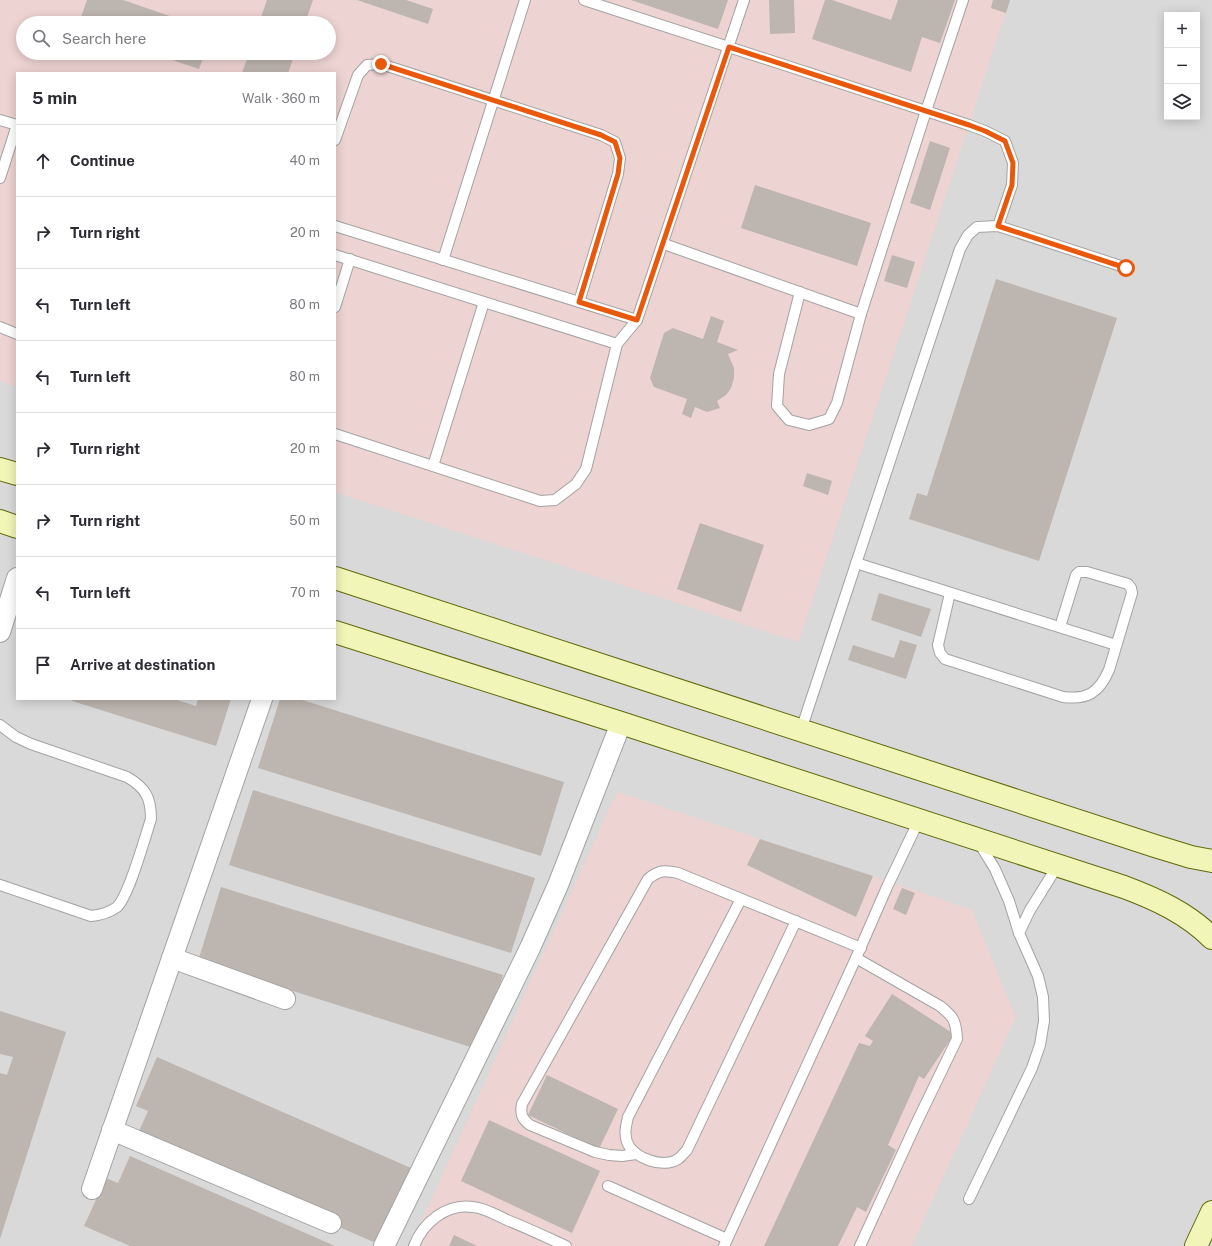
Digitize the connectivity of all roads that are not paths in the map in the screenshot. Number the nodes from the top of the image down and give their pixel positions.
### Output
1 (525, 0) edge
2 (584, 0) edge
3 (744, 0) edge
4 (963, 0) edge
5 (729, 47) junction
6 (494, 100) junction
7 (926, 111) junction
8 (0, 120) edge
9 (16, 125) edge
10 (16, 132) edge
11 (336, 137) edge
12 (13, 152) edge
13 (0, 178) edge
14 (336, 226) edge
15 (998, 226) junction
16 (664, 244) junction
17 (336, 254) edge
18 (350, 259) junction
19 (443, 260) junction
20 (1126, 268) dead end
21 (800, 292) junction
22 (484, 302) junction
23 (579, 302) junction
24 (336, 304) edge
25 (861, 314) junction
26 (637, 320) junction
27 (0, 327) edge
28 (16, 334) edge
29 (617, 344) junction
30 (336, 434) edge
31 (433, 466) junction
32 (0, 469) edge
33 (16, 474) edge
34 (0, 521) edge
35 (16, 527) edge
36 (856, 563) junction
37 (336, 578) edge
38 (16, 581) edge
39 (950, 593) junction
40 (1060, 628) junction
41 (0, 632) edge
42 (336, 632) edge
43 (1116, 645) junction
44 (262, 700) edge
45 (621, 723) junction
46 (1, 729) edge
47 (801, 730) junction
48 (919, 820) junction
49 (977, 840) junction
50 (1212, 862) edge
51 (1058, 865) junction
52 (0, 885) edge
53 (741, 899) junction
54 (796, 921) junction
55 (1208, 931) edge
56 (1019, 933) junction
57 (861, 948) junction
58 (172, 958) junction
59 (856, 958) junction
60 (285, 999) dead end
61 (112, 1130) junction
62 (636, 1154) junction
63 (608, 1186) dead end
64 (92, 1189) dead end
65 (968, 1199) dead end
66 (1212, 1212) edge
67 (331, 1223) dead end
68 (725, 1243) edge
69 (384, 1246) edge
70 (414, 1246) edge
71 (566, 1246) edge
72 (860, 1246) edge
73 (1196, 1246) edge

1 - 6 lane
2 - 5 lane
3 - 5 lane
4 - 7 lane
5 - 7 lane
5 - 16 lane
6 - 11 lane
6 - 19 lane
6 - 23 lane
7 - 15 lane
7 - 25 lane
8 - 9 lane
10 - 12 lane
12 - 13 lane
14 - 19 lane
15 - 20 lane
15 - 36 lane
16 - 21 lane
16 - 26 lane
17 - 18 lane
18 - 22 lane
18 - 24 lane
19 - 23 lane
21 - 25 lane
21 - 25 lane
22 - 29 lane
22 - 31 lane
23 - 26 lane
26 - 29 lane
27 - 28 lane
29 - 31 lane
30 - 31 lane
32 - 33 main road
34 - 35 main road
36 - 39 lane
36 - 47 lane
37 - 47 main road
38 - 41 street
39 - 40 lane
39 - 43 lane
40 - 43 lane
40 - 43 lane
42 - 45 main road
44 - 58 street
45 - 48 main road
45 - 69 street
46 - 52 lane
47 - 50 main road
48 - 49 main road
48 - 57 lane
49 - 51 main road
49 - 56 lane
51 - 55 main road
51 - 56 lane
53 - 54 lane
53 - 62 lane
53 - 62 lane
54 - 57 lane
54 - 62 lane
56 - 65 lane
57 - 59 lane
58 - 60 street
58 - 61 street
59 - 68 lane
59 - 72 lane
61 - 64 street
61 - 67 street
63 - 68 lane
66 - 73 main road
70 - 71 lane

